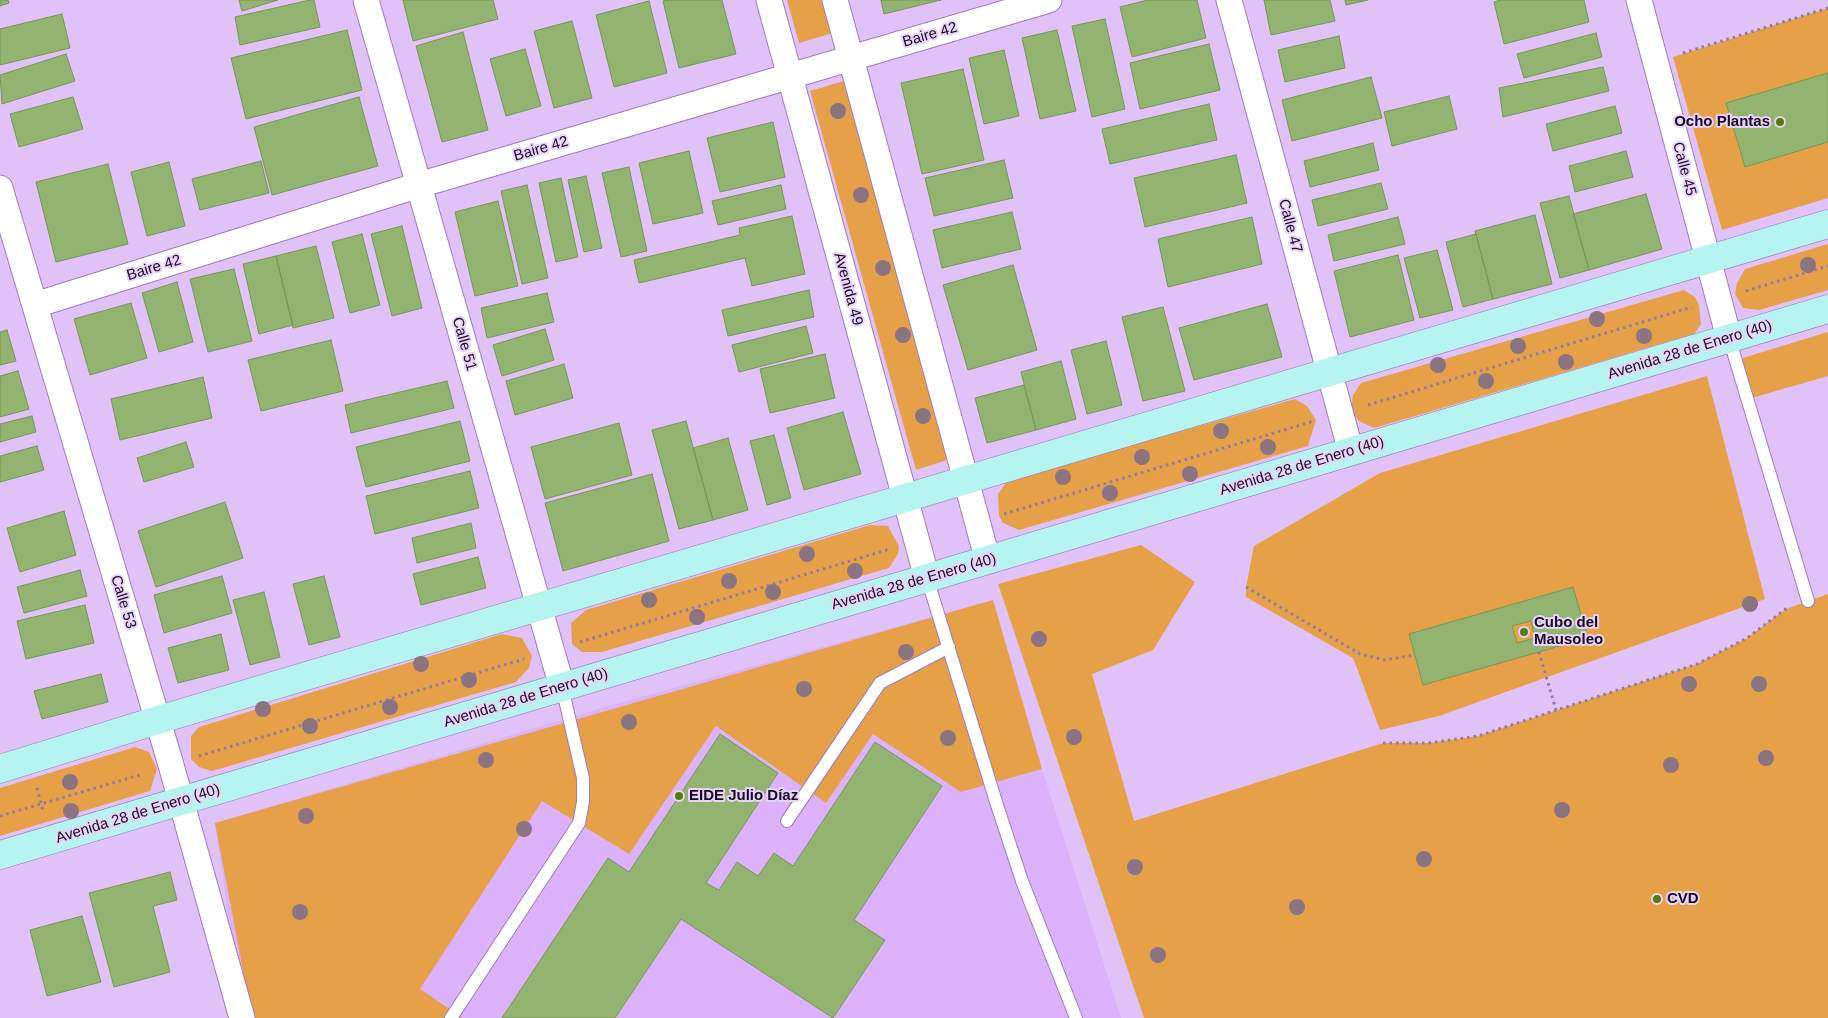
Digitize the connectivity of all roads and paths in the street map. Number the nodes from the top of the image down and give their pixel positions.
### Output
1 (366, 0) edge
2 (768, 0) edge
3 (835, 0) edge
4 (1049, 0) edge
5 (1229, 0) edge
6 (1639, 0) edge
7 (1828, 8) edge
8 (1682, 54) dead end
9 (851, 58) junction
10 (790, 76) junction
11 (419, 185) junction
12 (0, 188) edge
13 (1828, 224) edge
14 (1708, 260) junction
15 (35, 305) junction
16 (1828, 309) edge
17 (1729, 338) junction
18 (1330, 372) junction
19 (1351, 452) junction
20 (966, 480) junction
21 (905, 498) junction
22 (988, 561) junction
23 (927, 578) junction
24 (1246, 587) dead end
25 (1808, 600) joint
26 (539, 607) junction
27 (949, 648) junction
28 (1539, 652) dead end
29 (1414, 656) dead end
30 (562, 687) junction
31 (1556, 710) junction
32 (158, 720) junction
33 (1384, 743) dead end
34 (0, 769) edge
35 (36, 786) dead end
36 (182, 800) junction
37 (44, 813) dead end
38 (787, 821) dead end
39 (0, 855) edge
40 (242, 1018) edge
41 (450, 1018) edge
42 (1076, 1018) edge

1 - 11 street, Calle 51
2 - 10 street, Avenida 49
3 - 9 street
4 - 9 street, Baire 42
5 - 18 street, Calle 47
6 - 14 street, Calle 45
7 - 8 path
9 - 10 street, Baire 42
9 - 20 street
10 - 11 street, Baire 42
10 - 21 street, Avenida 49
11 - 15 street, Baire 42
11 - 26 street, Calle 51
12 - 15 street, Calle 53
13 - 14 main road
14 - 17 street, Calle 45
14 - 18 main road
15 - 32 street, Calle 53
16 - 17 main road, Avenida 28 de Enero (40)
17 - 19 main road, Avenida 28 de Enero (40)
17 - 25 lane
18 - 19 street, Calle 47
18 - 20 main road
19 - 22 main road, Avenida 28 de Enero (40)
20 - 21 main road
20 - 22 street
21 - 23 street, Avenida 49
21 - 26 main road
22 - 23 main road, Avenida 28 de Enero (40)
23 - 27 lane
23 - 30 main road, Avenida 28 de Enero (40)
24 - 29 path
25 - 31 path
26 - 30 street, Calle 51
26 - 32 main road
27 - 38 lane
27 - 42 lane
28 - 31 path
30 - 36 main road, Avenida 28 de Enero (40)
30 - 41 lane
31 - 33 path
32 - 34 main road
32 - 36 street, Calle 53
35 - 37 path
36 - 39 main road, Avenida 28 de Enero (40)
36 - 40 street, Calle 53

